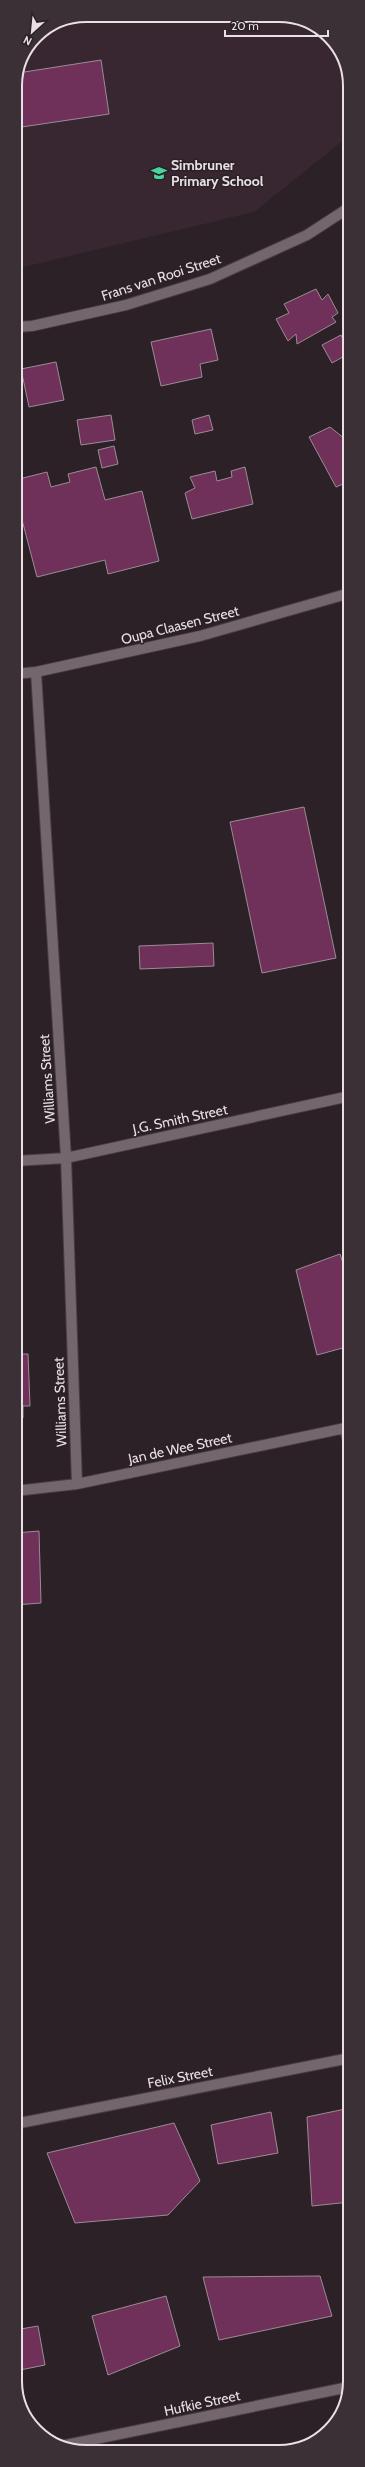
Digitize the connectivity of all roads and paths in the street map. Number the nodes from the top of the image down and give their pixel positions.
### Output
1 (343, 212) edge
2 (22, 327) edge
3 (343, 595) edge
4 (36, 672) junction
5 (22, 673) edge
6 (343, 1098) edge
7 (66, 1158) junction
8 (22, 1161) edge
9 (343, 1429) edge
10 (77, 1484) junction
11 (22, 1490) edge
12 (343, 2059) edge
13 (22, 2123) edge
14 (342, 2388) edge
15 (73, 2444) edge

1 - 2 street, Frans van Rooi Street
3 - 4 street, Oupa Claasen Street
4 - 5 street, Oupa Claasen Street
4 - 7 street, Williams Street
6 - 7 street, J.G. Smith Street
7 - 8 street, J.G. Smith Street
7 - 10 street, Williams Street
9 - 10 street, Jan de Wee Street
10 - 11 street, Jan de Wee Street
12 - 13 street, Felix Street
14 - 15 street, Hufkie Street

